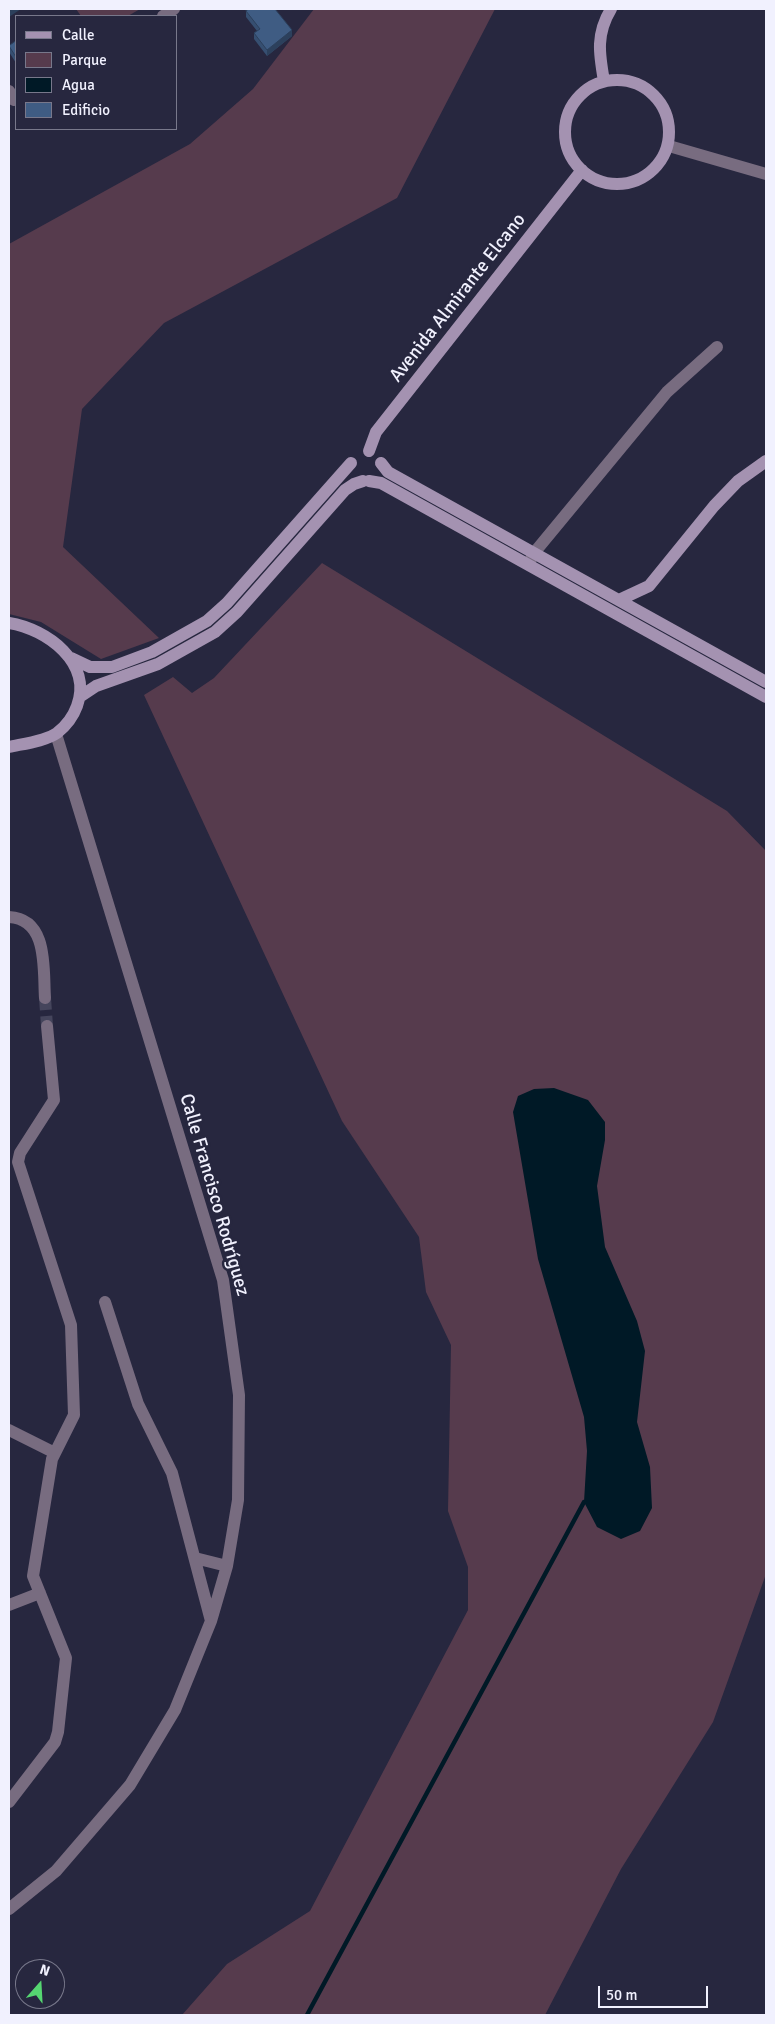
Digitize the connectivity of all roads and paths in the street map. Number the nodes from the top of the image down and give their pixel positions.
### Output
1 (610, 9) edge
2 (604, 81) junction
3 (669, 146) junction
4 (582, 170) junction
5 (766, 174) edge
6 (717, 347) dead end
7 (369, 451) junction
8 (766, 462) edge
9 (351, 463) junction
10 (381, 463) junction
11 (366, 481) junction
12 (534, 553) junction
13 (528, 564) junction
14 (619, 600) junction
15 (612, 611) junction
16 (9, 623) edge
17 (71, 658) junction
18 (766, 682) edge
19 (80, 696) junction
20 (766, 697) edge
21 (56, 734) junction
22 (9, 747) edge
23 (9, 917) edge
24 (45, 998) tunnel mouth
25 (47, 1026) tunnel mouth
26 (105, 1302) dead end
27 (9, 1430) edge
28 (55, 1453) junction
29 (195, 1558) junction
30 (227, 1566) junction
31 (40, 1593) junction
32 (9, 1605) edge
33 (211, 1621) junction
34 (9, 1802) edge
35 (9, 1909) edge

1 - 2 street
2 - 3 street
2 - 4 street
3 - 4 street
3 - 5 street
4 - 7 street, Avenida Almirante Elcano
6 - 12 street
7 - 9 street
7 - 10 street
8 - 14 street
9 - 11 street
9 - 17 street
10 - 11 street
10 - 12 street
11 - 13 street
11 - 19 street
12 - 13 street
12 - 14 street
13 - 15 street
14 - 15 street
14 - 18 street
15 - 20 street
16 - 17 street
17 - 19 street
19 - 21 street
21 - 22 street
21 - 30 street, Calle Francisco Rodríguez
23 - 24 street
25 - 28 street
26 - 29 street
27 - 28 street
28 - 31 street
29 - 30 street
29 - 33 street
30 - 33 street, Calle Francisco Rodríguez
31 - 32 street
31 - 34 street
33 - 35 street, Calle Francisco Rodríguez

